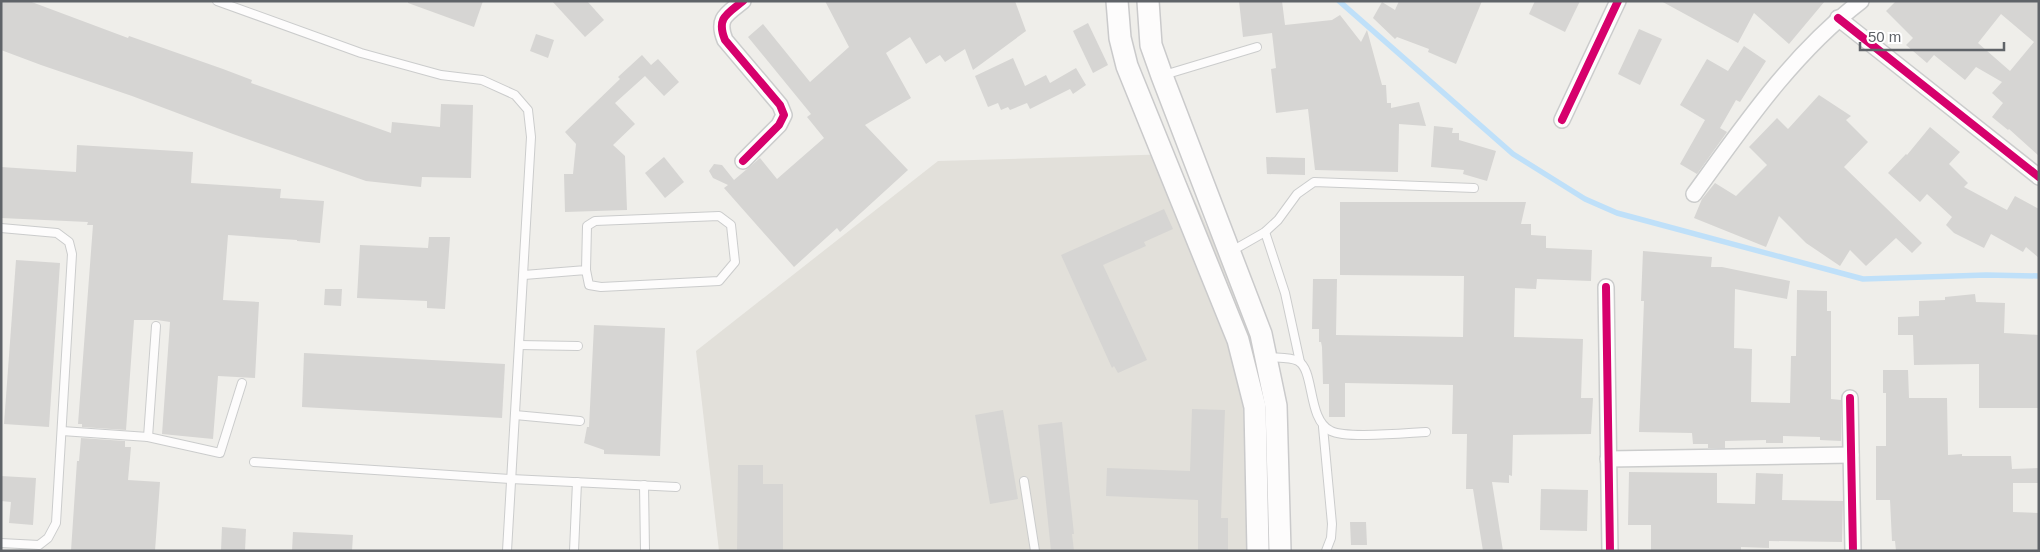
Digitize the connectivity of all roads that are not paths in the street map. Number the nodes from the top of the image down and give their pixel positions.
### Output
1 (218, 1) edge
2 (743, 1) edge
3 (1117, 1) edge
4 (1148, 1) edge
5 (1618, 1) edge
6 (1861, 1) edge
7 (1838, 18) junction
8 (1257, 47) dead end
9 (1162, 76) junction
10 (1562, 120) dead end
11 (743, 161) dead end
12 (2039, 177) edge
13 (1474, 188) dead end
14 (1694, 194) dead end
15 (1, 228) edge
16 (1265, 232) junction
17 (1228, 253) junction
18 (586, 270) junction
19 (524, 274) junction
20 (1606, 287) dead end
21 (156, 326) dead end
22 (519, 345) junction
23 (578, 346) dead end
24 (1266, 357) junction
25 (1300, 362) junction
26 (242, 382) dead end
27 (1850, 398) dead end
28 (515, 415) junction
29 (580, 421) dead end
30 (1323, 427) junction
31 (62, 431) junction
32 (1426, 432) dead end
33 (148, 437) junction
34 (1851, 455) junction
35 (1608, 459) junction
36 (254, 462) dead end
37 (511, 479) junction
38 (1024, 481) dead end
39 (577, 482) junction
40 (644, 485) junction
41 (676, 486) dead end
42 (1, 543) edge
43 (507, 551) edge
44 (574, 551) edge
45 (645, 551) edge
46 (1036, 551) edge
47 (1258, 551) edge
48 (1280, 551) edge
49 (1326, 551) edge
50 (1610, 551) edge
51 (1853, 551) edge

1 - 19 lane
2 - 11 street
3 - 47 main road
4 - 9 main road
5 - 10 street
6 - 7 street
7 - 12 street
7 - 14 street
8 - 9 lane
9 - 17 main road
13 - 16 lane
15 - 31 lane
16 - 17 lane
16 - 25 lane
17 - 24 main road
18 - 18 lane
18 - 19 lane
19 - 22 lane
20 - 35 street
21 - 33 lane
22 - 23 lane
22 - 28 lane
24 - 25 lane
24 - 48 main road
25 - 30 lane
26 - 33 lane
27 - 34 street
28 - 29 lane
28 - 37 lane
30 - 32 lane
30 - 49 lane
31 - 33 lane
31 - 42 lane
34 - 35 street
34 - 51 street
35 - 50 street
36 - 37 lane
37 - 39 lane
37 - 43 lane
38 - 46 lane
39 - 40 lane
39 - 44 lane
40 - 41 lane
40 - 45 lane

